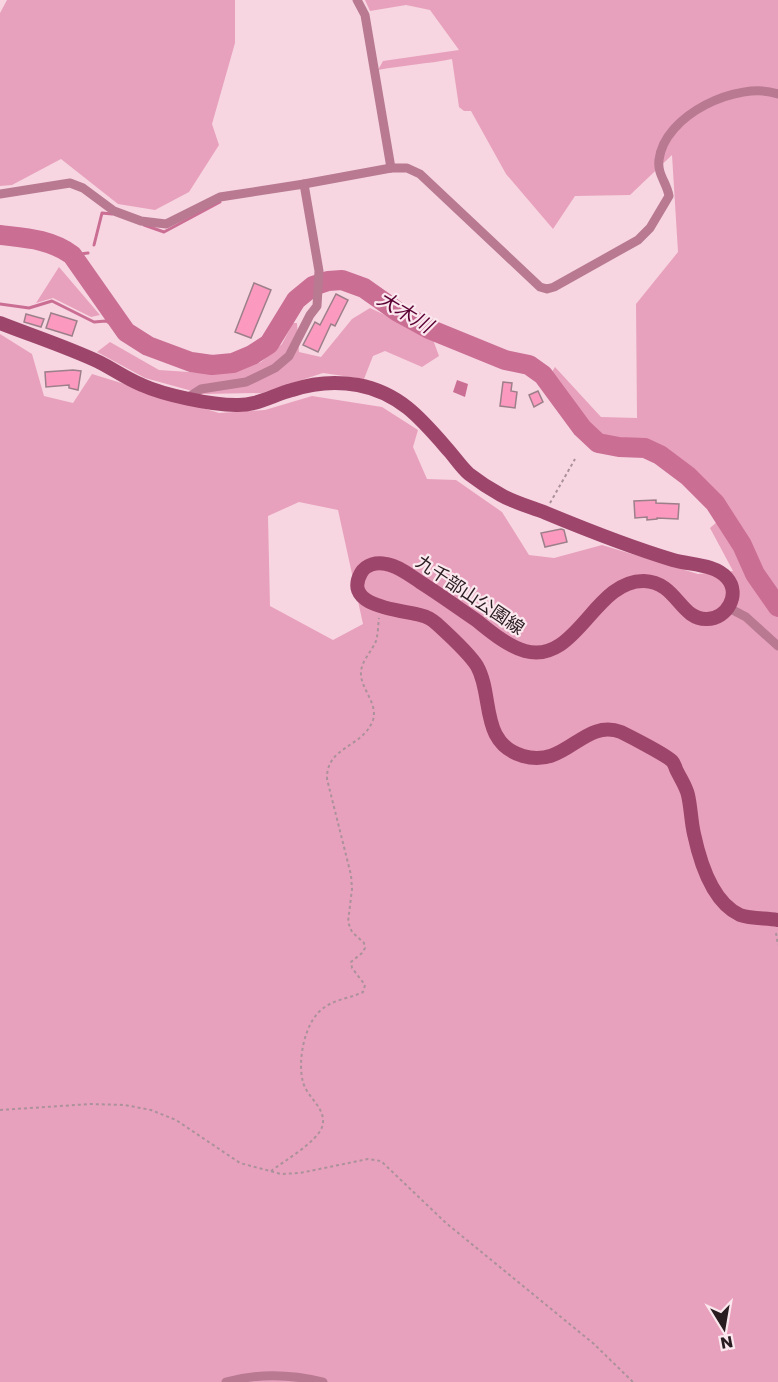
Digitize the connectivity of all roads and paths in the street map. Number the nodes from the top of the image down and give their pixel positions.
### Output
1 (357, 0) edge
2 (778, 94) edge
3 (391, 168) junction
4 (304, 184) junction
5 (0, 194) edge
6 (0, 323) edge
7 (187, 398) junction
8 (575, 459) dead end
9 (557, 508) dead end
10 (381, 606) junction
11 (729, 608) junction
12 (778, 646) edge
13 (778, 920) edge
14 (0, 1110) edge
15 (270, 1172) junction
16 (226, 1382) edge
17 (323, 1382) edge
18 (633, 1382) edge

1 - 3 street
2 - 3 street
3 - 4 street
4 - 5 street
4 - 7 street
6 - 7 main road
7 - 11 main road
8 - 9 path
10 - 11 main road, 九千部山公園線
10 - 13 main road, 九千部山公園線
10 - 15 path
11 - 12 street
14 - 15 path
15 - 18 path
16 - 17 street

